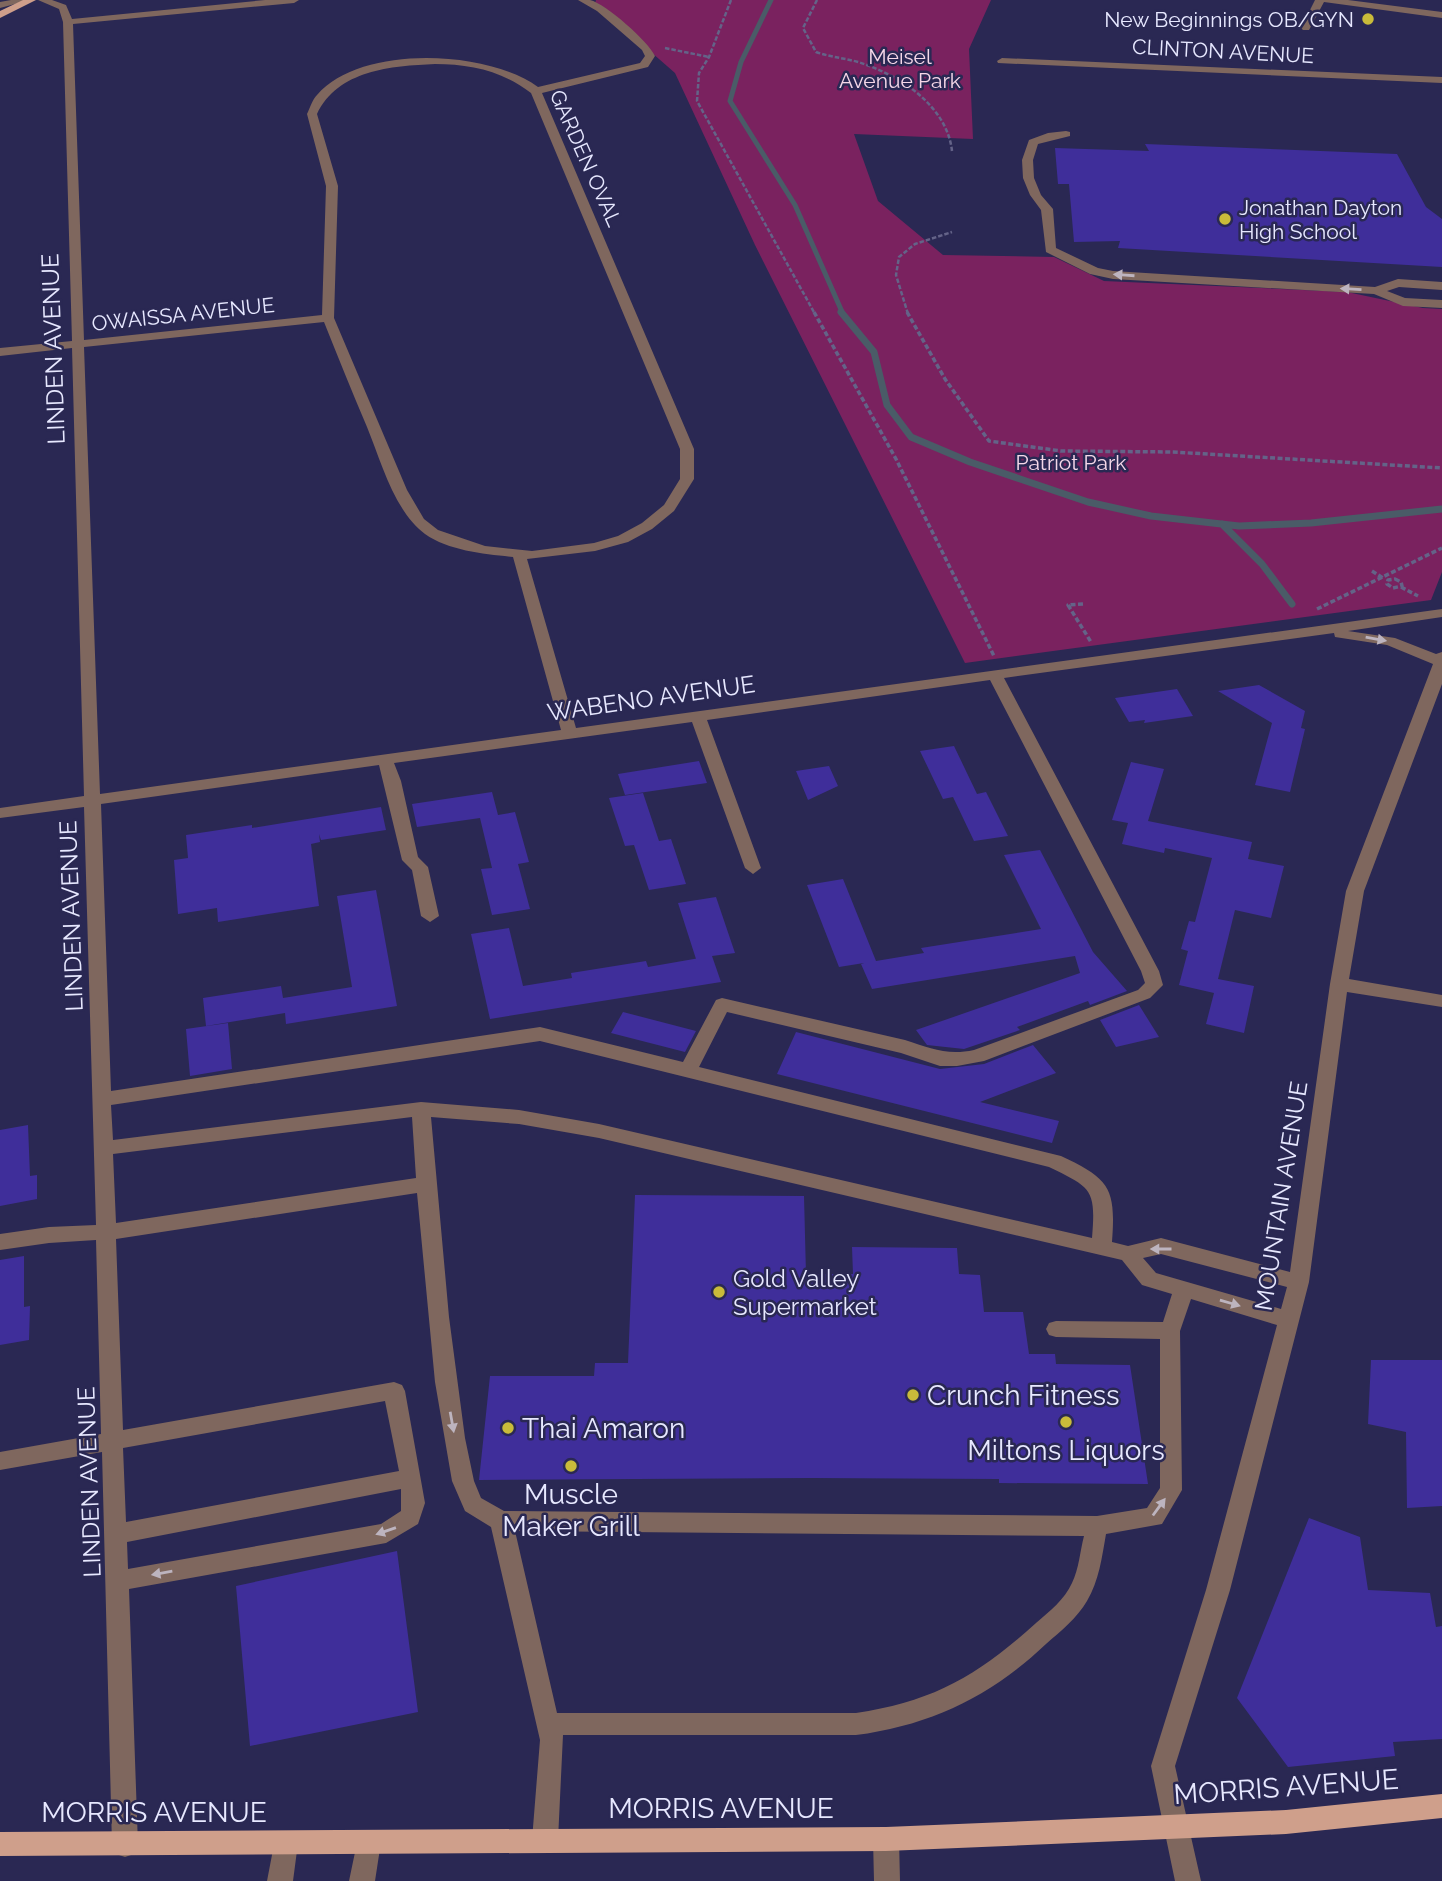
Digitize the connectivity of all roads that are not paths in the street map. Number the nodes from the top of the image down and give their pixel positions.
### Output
1 (25, 0) edge
2 (31, 0) edge
3 (43, 0) edge
4 (294, 0) edge
5 (583, 0) edge
6 (1320, 0) edge
7 (1326, 0) edge
8 (1381, 4) edge
9 (0, 5) edge
10 (0, 15) edge
11 (1442, 15) edge
12 (68, 22) junction
13 (1306, 28) dead end
14 (1002, 61) dead end
15 (1442, 80) edge
16 (536, 91) junction
17 (1066, 134) dead end
18 (1442, 286) edge
19 (1376, 291) junction
20 (1442, 304) edge
21 (328, 318) junction
22 (80, 344) junction
23 (0, 352) edge
24 (519, 554) junction
25 (1442, 613) edge
26 (1308, 631) junction
27 (1441, 660) edge
28 (995, 668) junction
29 (698, 716) junction
30 (570, 734) junction
31 (385, 760) junction
32 (93, 800) junction
33 (0, 813) edge
34 (753, 868) dead end
35 (430, 916) dead end
36 (1339, 984) junction
37 (1442, 1001) edge
38 (688, 1070) junction
39 (104, 1100) junction
40 (421, 1109) junction
41 (105, 1148) junction
42 (426, 1184) junction
43 (108, 1232) junction
44 (0, 1242) edge
45 (1101, 1248) junction
46 (1128, 1254) junction
47 (1299, 1282) junction
48 (1184, 1290) junction
49 (1289, 1320) junction
50 (1056, 1329) dead end
51 (1170, 1331) junction
52 (114, 1439) junction
53 (0, 1461) edge
54 (411, 1478) junction
55 (501, 1521) junction
56 (1097, 1526) junction
57 (116, 1534) junction
58 (118, 1581) junction
59 (548, 1724) junction
60 (1442, 1806) edge
61 (1176, 1827) junction
62 (886, 1839) junction
63 (545, 1840) junction
64 (368, 1842) junction
65 (285, 1843) junction
66 (0, 1844) edge
67 (125, 1845) junction
68 (280, 1881) edge
69 (362, 1881) edge
70 (887, 1881) edge
71 (1188, 1881) edge

1 - 9 street
2 - 10 main road
3 - 12 street
4 - 12 street
5 - 16 street
6 - 13 street
7 - 8 street
8 - 11 street
12 - 22 street, LINDEN AVENUE
14 - 15 street, CLINTON AVENUE
16 - 21 street, GARDEN OVAL
16 - 24 street, GARDEN OVAL
19 -> 17 street
18 - 19 street
19 - 20 street
21 - 22 street, OWAISSA AVENUE
21 - 24 street, GARDEN OVAL
22 - 23 street, OWAISSA AVENUE
22 - 32 street, LINDEN AVENUE
24 - 30 street
25 - 26 street, WABENO AVENUE
26 -> 27 street, WABENO AVENUE
26 - 28 street, WABENO AVENUE
27 - 36 street, MOUNTAIN AVENUE
28 - 29 street, WABENO AVENUE
28 - 38 street
29 - 30 street, WABENO AVENUE
29 - 34 street
30 - 31 street, WABENO AVENUE
31 - 32 street, WABENO AVENUE
31 - 35 street
32 - 33 street, WABENO AVENUE
32 - 39 street, LINDEN AVENUE
36 - 37 street
36 - 47 street, MOUNTAIN AVENUE
38 - 39 street
38 - 45 street
39 - 41 street, LINDEN AVENUE
40 - 41 street
40 - 42 street
40 - 45 street
41 - 43 street, LINDEN AVENUE
42 - 43 street
42 -> 55 street
43 - 44 street
43 - 52 street, LINDEN AVENUE
45 - 46 street
47 -> 46 street
46 - 48 street
47 - 49 street, MOUNTAIN AVENUE
48 -> 49 street
48 - 51 street
49 - 61 street, MOUNTAIN AVENUE
50 - 51 street
56 -> 51 street
52 - 53 street
52 - 54 street
52 - 57 street, LINDEN AVENUE
54 - 57 street
54 -> 58 street
55 - 56 street
55 - 59 street
56 - 59 street
57 - 58 street, LINDEN AVENUE
58 - 67 street, LINDEN AVENUE
59 - 63 street
60 - 61 main road, MORRIS AVENUE
61 - 62 main road, MORRIS AVENUE
61 - 71 street, MOUNTAIN AVENUE
62 - 63 main road, MORRIS AVENUE
62 - 70 street
63 - 64 main road, MORRIS AVENUE
64 - 65 main road, MORRIS AVENUE
64 - 69 street
65 - 67 main road, MORRIS AVENUE
65 - 68 street
66 - 67 main road, MORRIS AVENUE

